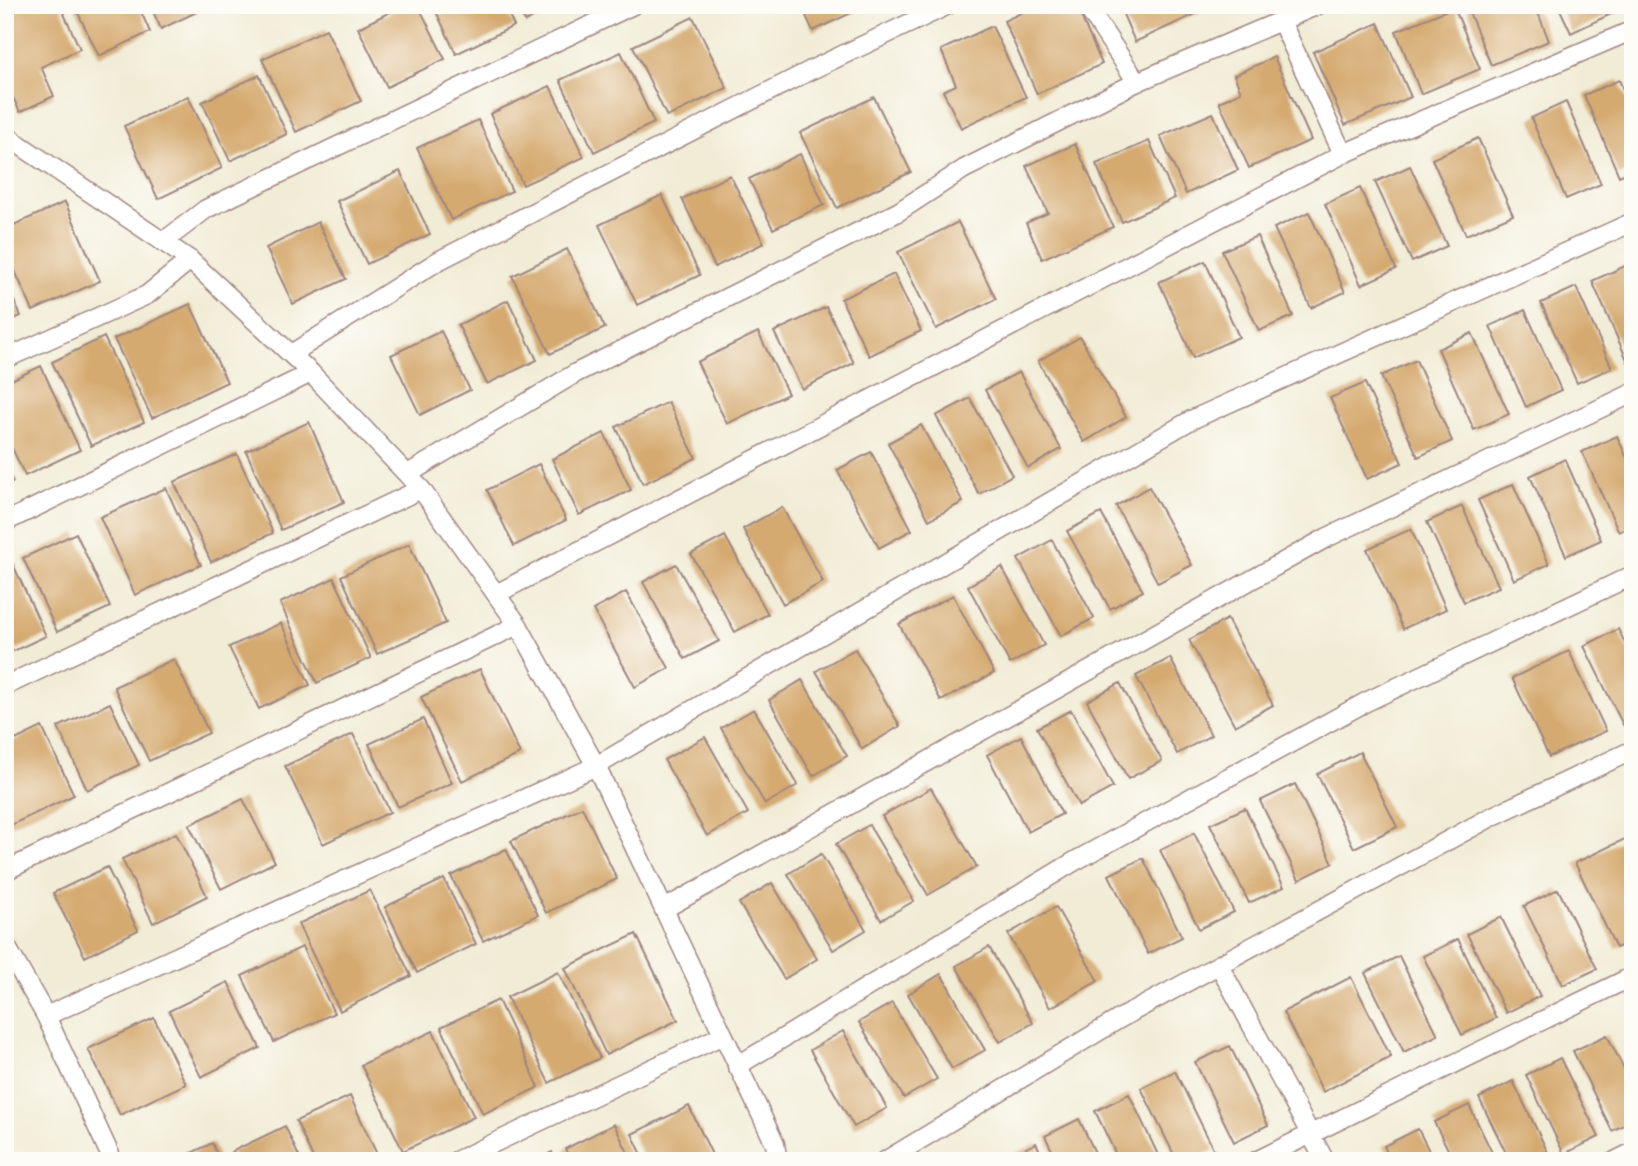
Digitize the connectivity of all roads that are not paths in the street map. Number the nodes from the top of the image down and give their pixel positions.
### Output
1 (633, 5) edge
2 (948, 5) edge
3 (1086, 5) edge
4 (1318, 5) edge
5 (1281, 21) junction
6 (1633, 30) edge
7 (1137, 82) junction
8 (5, 135) edge
9 (1343, 154) junction
10 (1633, 222) edge
11 (163, 242) junction
12 (190, 260) junction
13 (291, 354) junction
14 (5, 359) edge
15 (311, 373) junction
16 (1633, 393) edge
17 (408, 474) junction
18 (421, 489) junction
19 (5, 522) edge
20 (1633, 575) edge
21 (496, 594) junction
22 (518, 625) junction
23 (5, 686) edge
24 (1633, 750) edge
25 (596, 766) junction
26 (5, 871) edge
27 (664, 909) junction
28 (5, 944) edge
29 (1219, 965) junction
30 (1633, 976) edge
31 (46, 1016) junction
32 (723, 1035) junction
33 (737, 1066) junction
34 (1311, 1133) junction
35 (1633, 1152) edge
36 (113, 1161) edge
37 (456, 1161) edge
38 (778, 1161) edge
39 (885, 1161) edge
40 (1255, 1161) edge
41 (1325, 1161) edge
42 (1615, 1161) edge

1 - 11 lane
2 - 13 lane
3 - 7 lane
4 - 5 lane
5 - 7 lane
5 - 9 lane
6 - 9 lane
7 - 17 lane
8 - 11 lane
9 - 21 lane
10 - 25 lane
11 - 12 lane
12 - 13 lane
12 - 14 lane
13 - 15 lane
15 - 17 lane
15 - 19 lane
16 - 27 lane
17 - 18 lane
18 - 21 lane
18 - 23 lane
20 - 33 lane
21 - 22 lane
22 - 25 lane
22 - 26 lane
24 - 29 lane
25 - 27 lane
25 - 31 lane
27 - 32 lane
28 - 31 lane
29 - 34 lane
29 - 39 lane
30 - 34 lane
31 - 36 lane
32 - 33 lane
32 - 37 lane
33 - 38 lane
34 - 40 lane
34 - 41 lane
35 - 42 lane

